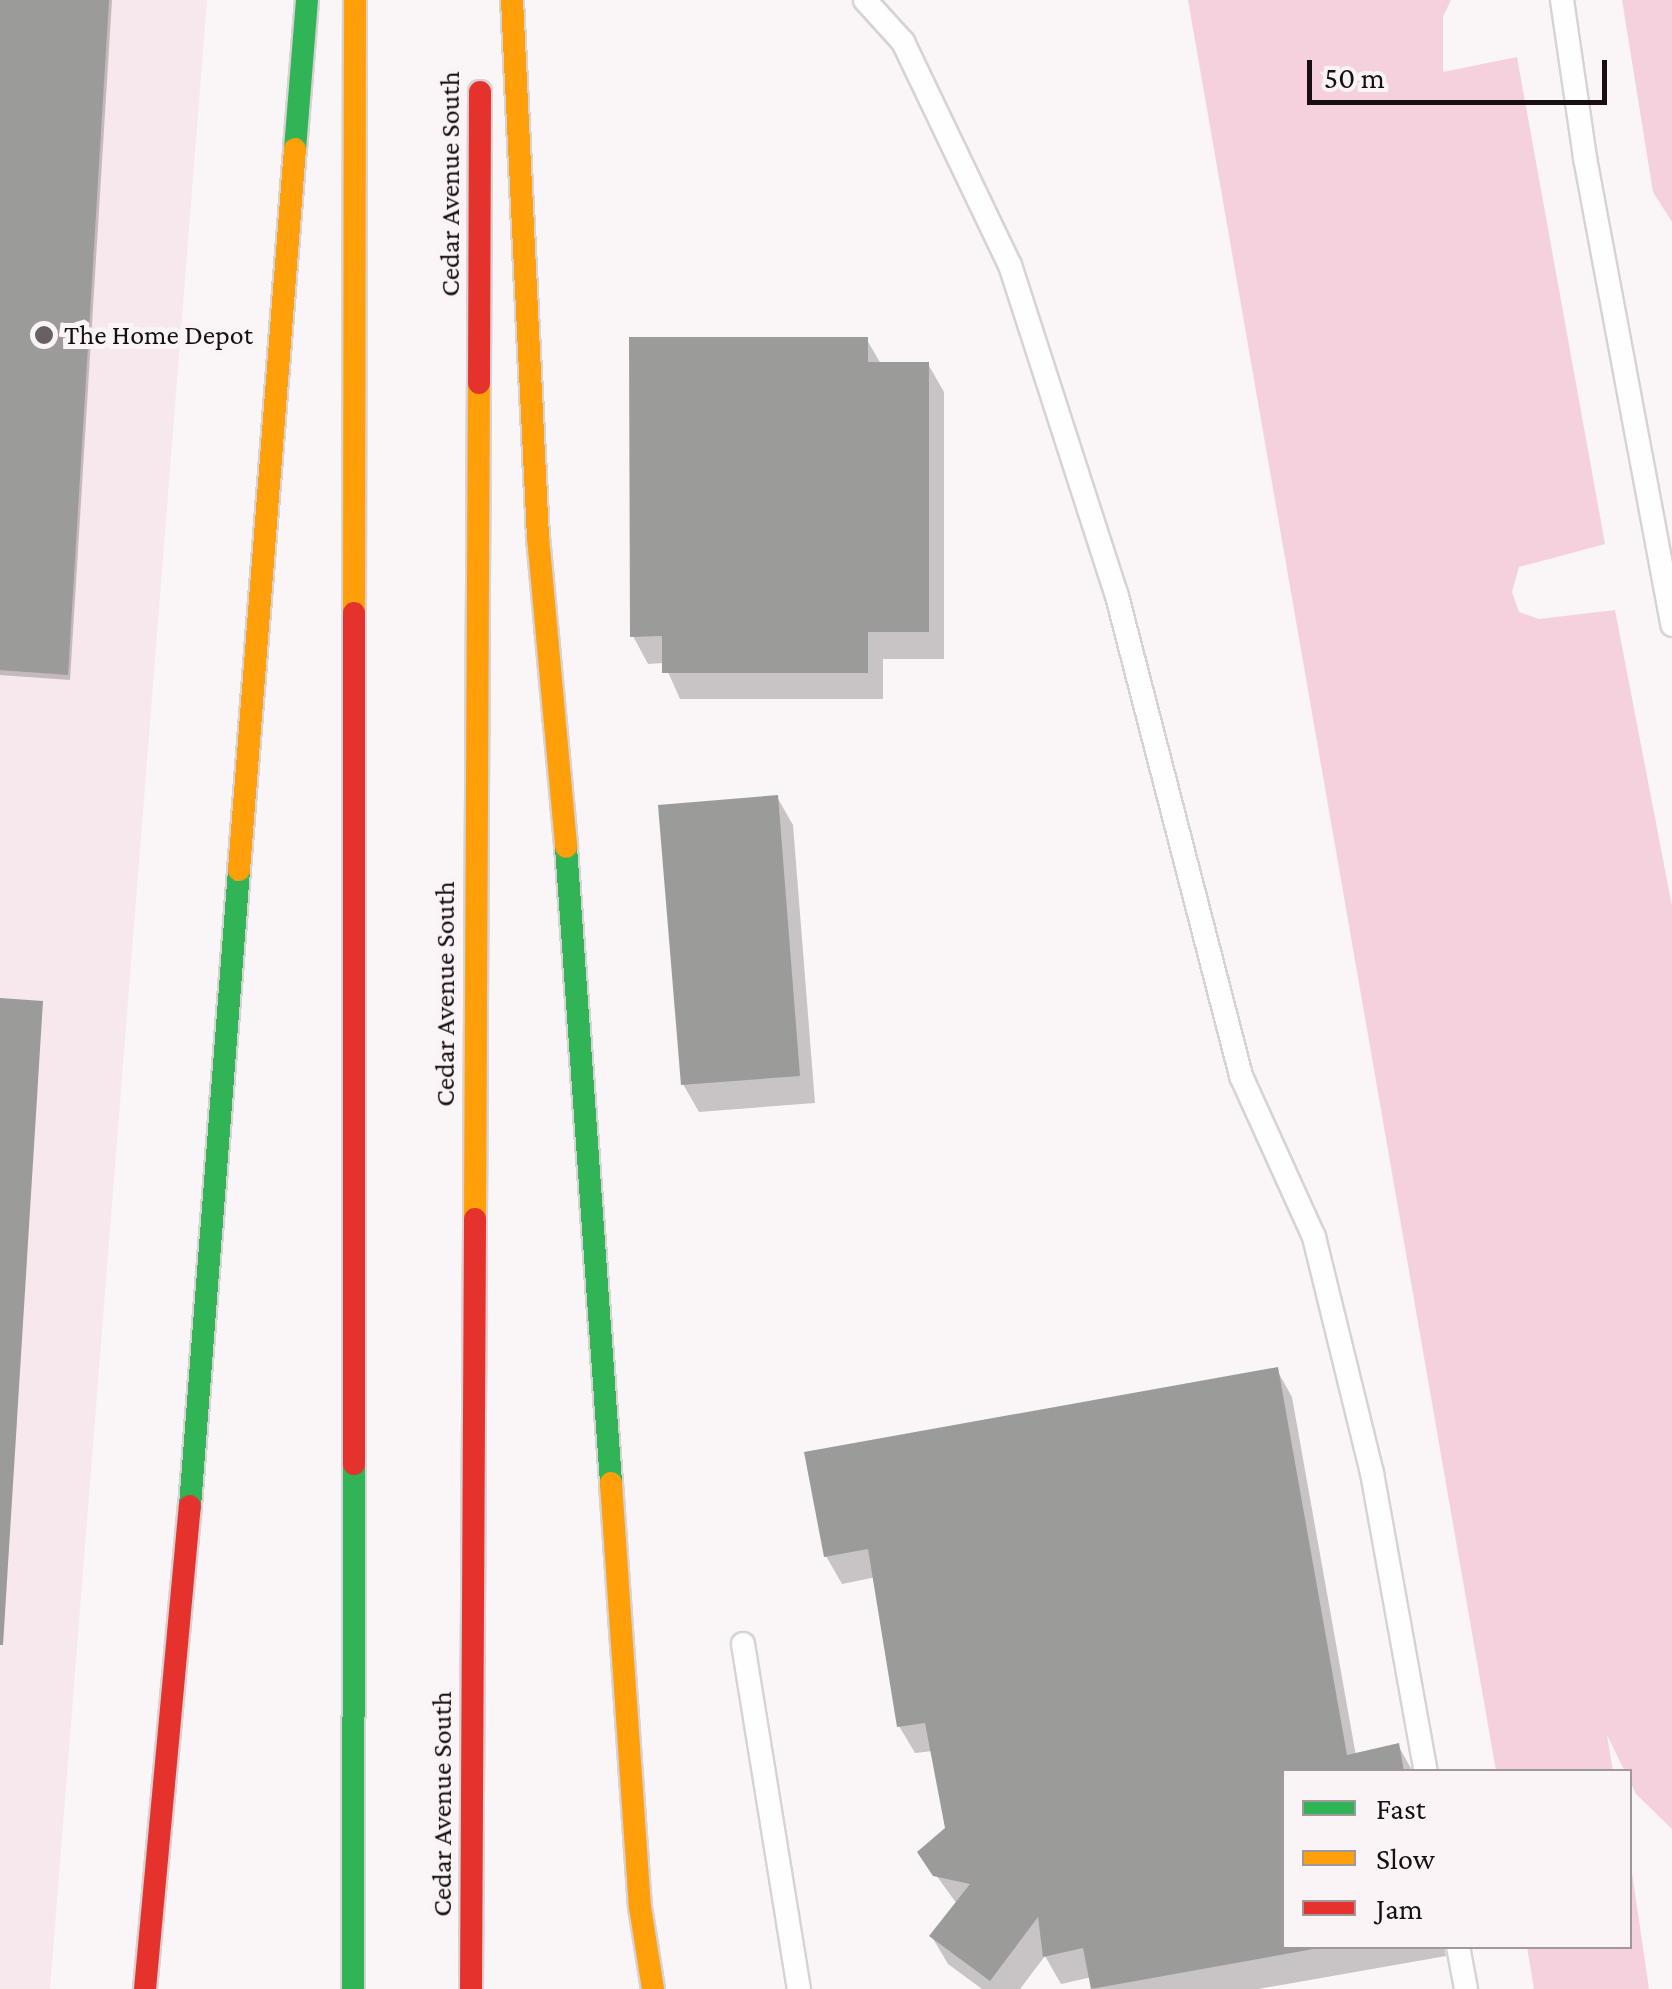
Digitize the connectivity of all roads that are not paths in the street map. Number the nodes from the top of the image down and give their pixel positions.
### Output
1 (307, 0) edge
2 (356, 0) edge
3 (512, 0) edge
4 (866, 0) edge
5 (1562, 0) edge
6 (480, 62) dead end
7 (1672, 625) edge
8 (743, 1644) dead end
9 (1425, 1769) edge
10 (1459, 1949) edge
11 (145, 1989) edge
12 (353, 1989) edge
13 (472, 1989) edge
14 (654, 1989) edge
15 (799, 1989) edge
16 (1466, 1989) edge

1 - 11 highway
2 - 12 highway
3 - 14 highway
4 - 9 lane
5 - 7 lane
6 - 13 highway, Cedar Avenue South
8 - 15 lane
10 - 16 lane

